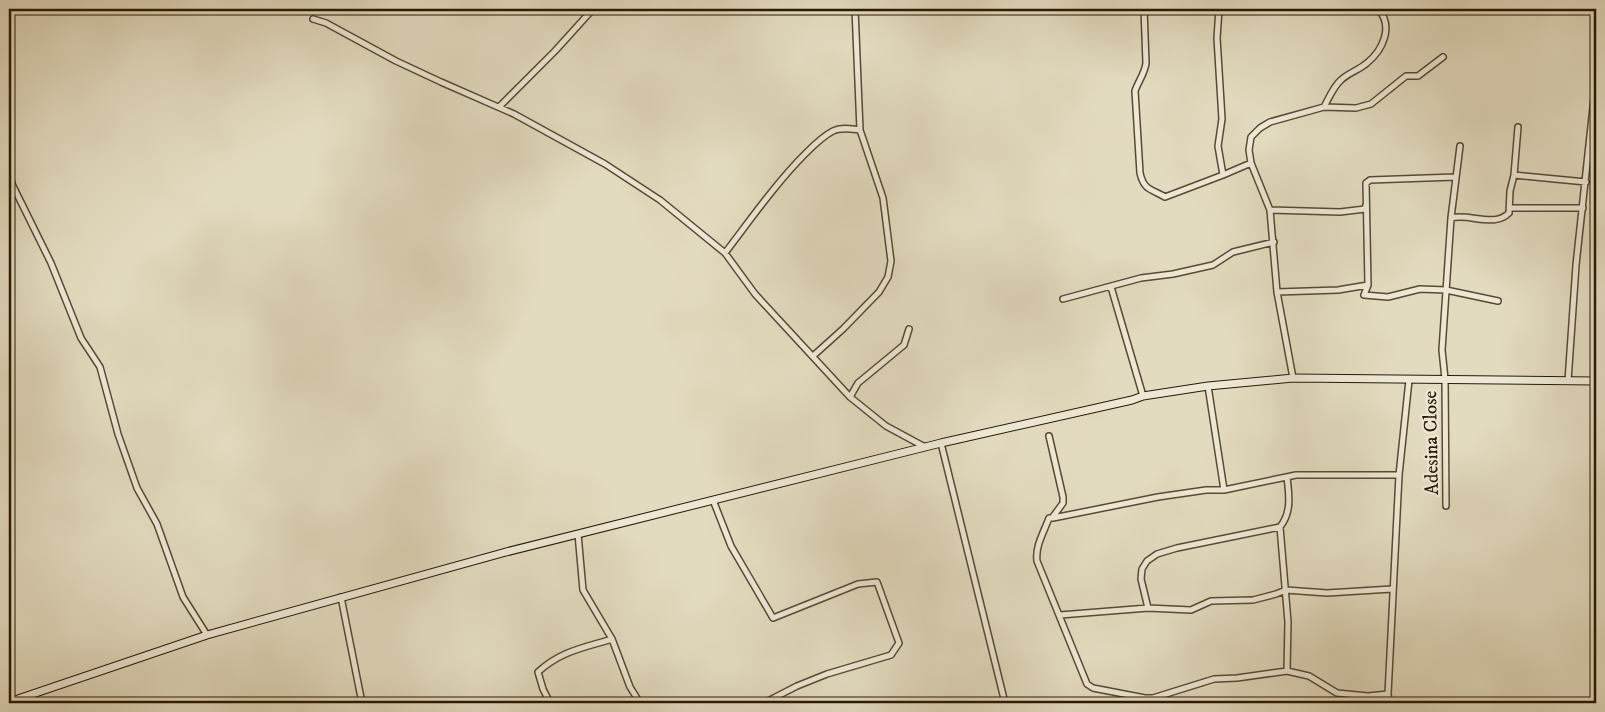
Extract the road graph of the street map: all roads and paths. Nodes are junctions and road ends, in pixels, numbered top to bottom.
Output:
1 (592, 9) edge
2 (855, 9) edge
3 (1144, 9) edge
4 (1219, 9) edge
5 (1378, 9) edge
6 (1595, 9) edge
7 (1596, 17) edge
8 (313, 19) dead end
9 (1443, 57) dead end
10 (1596, 80) edge
11 (499, 107) junction
12 (1324, 107) junction
13 (1518, 127) dead end
14 (860, 130) junction
15 (1460, 146) dead end
16 (1251, 163) junction
17 (1223, 175) junction
18 (1514, 175) junction
19 (9, 176) edge
20 (1455, 177) junction
21 (1586, 182) junction
22 (1367, 204) junction
23 (1510, 208) junction
24 (1583, 208) junction
25 (1270, 210) junction
26 (1451, 218) junction
27 (1274, 242) junction
28 (725, 253) junction
29 (1368, 286) junction
30 (1111, 287) junction
31 (1446, 290) junction
32 (1278, 292) junction
33 (1063, 299) dead end
34 (1498, 301) dead end
35 (909, 329) dead end
36 (813, 356) junction
37 (1293, 378) junction
38 (1445, 379) junction
39 (1410, 380) junction
40 (1568, 381) junction
41 (1596, 381) edge
42 (1208, 386) junction
43 (1143, 396) junction
44 (850, 397) junction
45 (1049, 436) dead end
46 (941, 443) junction
47 (925, 447) junction
48 (1399, 475) junction
49 (1287, 477) junction
50 (1224, 490) junction
51 (713, 500) junction
52 (1446, 506) dead end
53 (1052, 518) junction
54 (1280, 527) junction
55 (578, 534) junction
56 (1392, 589) junction
57 (1286, 590) junction
58 (341, 596) junction
59 (1148, 608) junction
60 (1060, 615) junction
61 (207, 635) junction
62 (612, 639) junction
63 (1287, 671) junction
64 (1388, 694) junction
65 (9, 702) edge
66 (362, 703) edge
67 (550, 703) edge
68 (640, 703) edge
69 (764, 703) edge
70 (1005, 703) edge
71 (1389, 703) edge

1 - 11 street
2 - 14 street
3 - 17 street
4 - 17 street
5 - 12 street
6 - 7 street
8 - 11 street
9 - 12 street
10 - 21 street
11 - 28 street
12 - 16 street
13 - 18 street
14 - 28 street
14 - 36 street
15 - 20 street, Adesina Close
16 - 17 street
16 - 25 street
18 - 21 street
18 - 23 street
19 - 61 street
20 - 22 street
20 - 26 street, Adesina Close
21 - 24 street
22 - 25 street
22 - 29 street
23 - 24 street
23 - 26 street
24 - 40 street
25 - 27 street
26 - 31 street, Adesina Close
27 - 30 street
27 - 32 street
28 - 36 street
29 - 31 street
29 - 32 street
30 - 33 street
30 - 43 street
31 - 34 street
31 - 38 street, Adesina Close
32 - 37 street
35 - 44 street
36 - 44 street
37 - 39 main road
37 - 42 main road
38 - 39 main road
38 - 40 main road
38 - 52 street, Adesina Close
39 - 48 street
40 - 41 main road
42 - 43 main road
42 - 50 street
43 - 46 main road
44 - 47 street
45 - 53 street
46 - 47 main road
46 - 70 street
47 - 51 main road
48 - 49 street
48 - 56 street
49 - 50 street
49 - 54 street
50 - 53 street
51 - 55 main road
51 - 69 street
53 - 60 street
54 - 57 street
54 - 59 street
55 - 58 main road
55 - 62 street
56 - 57 street
56 - 64 street
57 - 59 street
57 - 63 street
58 - 61 main road
58 - 66 street
59 - 60 street
60 - 63 street
61 - 65 main road
62 - 67 street
62 - 68 street
63 - 64 street
64 - 71 street

